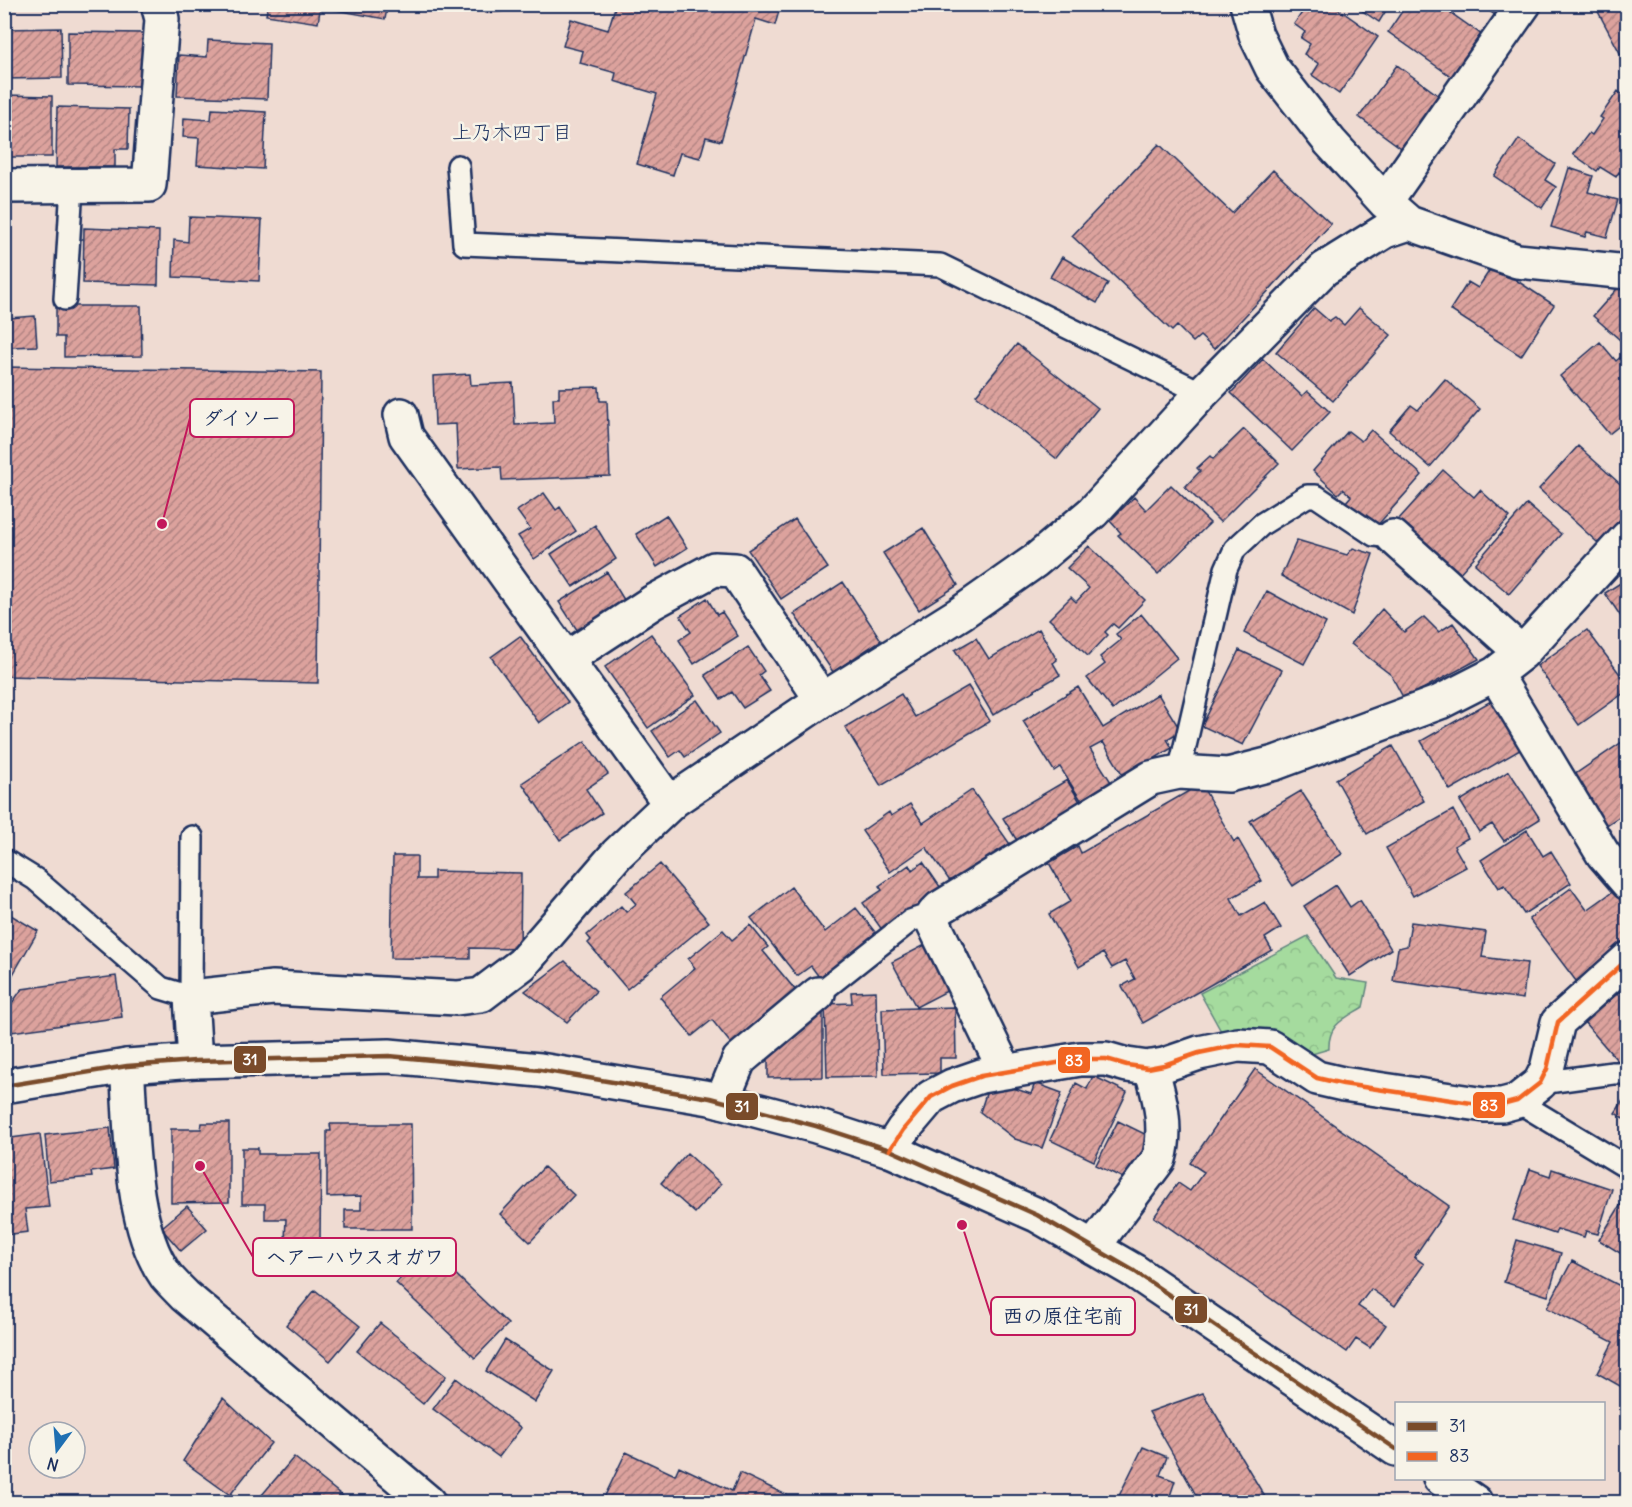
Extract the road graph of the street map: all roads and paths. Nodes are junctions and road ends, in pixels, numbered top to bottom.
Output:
1 (158, 4) edge
2 (1524, 4) edge
3 (1248, 5) edge
4 (458, 166) dead end
5 (4, 186) edge
6 (72, 186) junction
7 (1397, 213) junction
8 (1628, 272) edge
9 (65, 299) dead end
10 (1202, 393) junction
11 (401, 415) dead end
12 (1393, 537) joint
13 (1628, 537) edge
14 (1522, 653) junction
15 (566, 659) junction
16 (1495, 674) junction
17 (822, 700) junction
18 (1179, 772) junction
19 (670, 804) junction
20 (192, 837) dead end
21 (4, 860) edge
22 (1628, 883) edge
23 (932, 916) junction
24 (1628, 959) edge
25 (818, 994) joint
26 (191, 997) junction
27 (195, 1061) junction
28 (127, 1066) junction
29 (1151, 1067) junction
30 (1003, 1072) junction
31 (1628, 1073) edge
32 (4, 1086) edge
33 (1528, 1092) junction
34 (722, 1101) junction
35 (890, 1150) junction
36 (1628, 1168) edge
37 (1093, 1247) junction
38 (1395, 1448) edge
39 (1441, 1480) edge
40 (428, 1503) edge
41 (1475, 1503) edge

1 - 6 street
2 - 7 street
3 - 7 street
4 - 10 lane
5 - 6 street
6 - 9 lane
7 - 8 street
7 - 10 street
10 - 17 street
11 - 15 street
12 - 14 street
12 - 18 lane
13 - 14 street
14 - 16 street
15 - 17 street
15 - 19 street
16 - 18 street
16 - 22 street
17 - 19 street
18 - 23 street
19 - 26 street
20 - 26 lane
21 - 26 lane
23 - 25 lane
23 - 30 street
24 - 33 street
25 - 34 street
26 - 27 street
27 - 28 street
27 - 34 street
28 - 32 street
28 - 40 street
29 - 30 street
29 - 33 street
29 - 37 street
30 - 35 street
31 - 33 lane
33 - 36 lane
34 - 35 street
35 - 37 street
37 - 38 street
39 - 41 street

